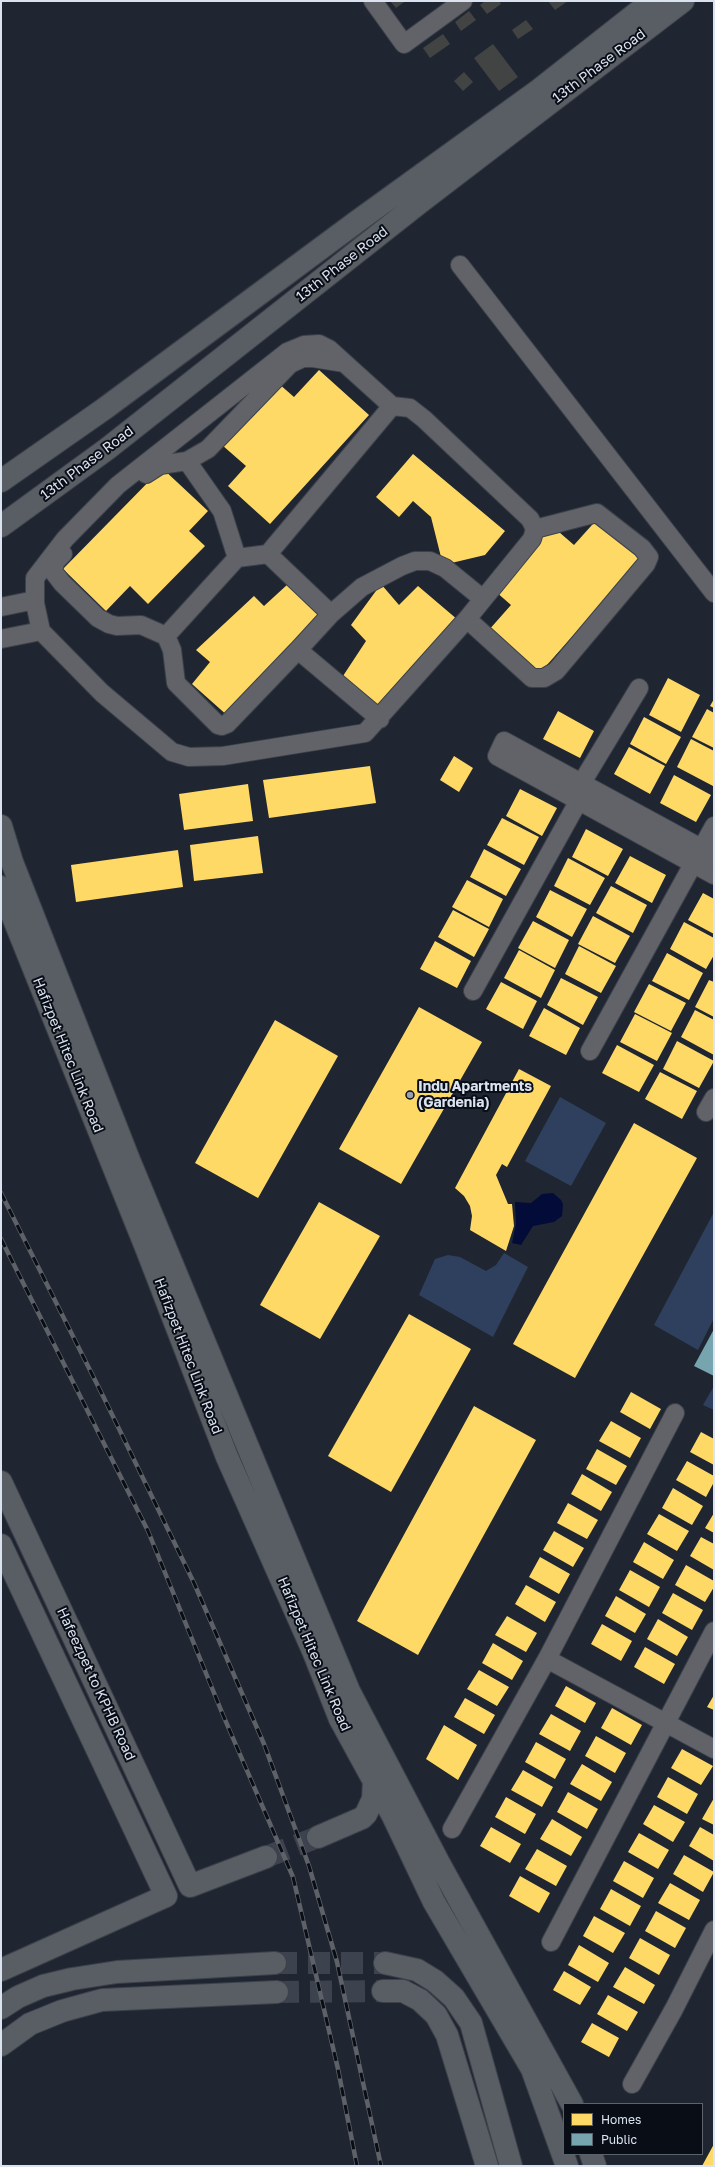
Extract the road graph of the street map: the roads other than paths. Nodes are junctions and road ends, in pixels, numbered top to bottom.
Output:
1 (373, 1) edge
2 (463, 1) edge
3 (652, 1) edge
4 (683, 1) edge
5 (460, 265) dead end
6 (344, 363) junction
7 (392, 406) junction
8 (88, 420) junction
9 (107, 449) junction
10 (187, 461) junction
11 (1, 481) edge
12 (1, 526) edge
13 (535, 529) junction
14 (268, 554) junction
15 (237, 558) junction
16 (714, 593) edge
17 (483, 599) junction
18 (35, 600) junction
19 (1, 607) edge
20 (331, 614) junction
21 (467, 619) junction
22 (41, 631) junction
23 (166, 636) junction
24 (1, 639) edge
25 (298, 650) junction
26 (639, 688) dead end
27 (380, 719) junction
28 (581, 784) junction
29 (578, 802) junction
30 (1, 826) edge
31 (714, 826) edge
32 (708, 852) edge
33 (693, 864) junction
34 (714, 875) edge
35 (1, 887) edge
36 (473, 991) dead end
37 (590, 1051) dead end
38 (674, 1413) dead end
39 (1, 1482) edge
40 (1, 1545) edge
41 (714, 1631) edge
42 (547, 1659) junction
43 (666, 1725) junction
44 (714, 1750) edge
45 (374, 1781) junction
46 (452, 1829) dead end
47 (318, 1837) tunnel mouth
48 (266, 1856) tunnel mouth
49 (714, 1930) edge
50 (551, 1942) dead end
51 (275, 1963) tunnel mouth
52 (385, 1963) tunnel mouth
53 (1, 1970) edge
54 (383, 1991) tunnel mouth
55 (277, 1992) tunnel mouth
56 (1, 2008) edge
57 (1, 2045) edge
58 (632, 2084) dead end
59 (571, 2103) edge
60 (563, 2155) edge
61 (563, 2155) edge
62 (591, 2155) edge
63 (487, 2166) edge
64 (511, 2166) edge
65 (567, 2166) edge
66 (595, 2166) edge

1 - 2 street
3 - 8 main road, 13th Phase Road
4 - 9 main road, 13th Phase Road
5 - 16 street
6 - 7 street
6 - 10 street
6 - 18 street
7 - 13 street
7 - 14 street
8 - 9 main road
8 - 11 main road, 13th Phase Road
9 - 12 main road, 13th Phase Road
10 - 15 street
10 - 23 street
13 - 17 street
13 - 21 street
14 - 15 street
14 - 20 street
15 - 23 street
17 - 20 street
17 - 21 street
18 - 19 street
18 - 22 street
20 - 25 street
21 - 27 street
22 - 24 street
22 - 27 street
23 - 25 street
25 - 27 street
26 - 28 street
28 - 29 street
28 - 32 street
29 - 33 street
29 - 36 street
30 - 59 main road
31 - 32 street
32 - 33 street
33 - 34 street
33 - 37 street
35 - 45 main road, Hafizpet Hitec Link Road
38 - 42 street
39 - 48 main road, Hafeezpet to KPHB Road
40 - 53 main road
41 - 43 street
42 - 43 street
42 - 46 street
43 - 44 street
43 - 50 street
45 - 47 main road
45 - 60 main road, Hafizpet Hitec Link Road
49 - 58 street
51 - 56 main road
52 - 64 main road
54 - 63 main road
55 - 57 main road
61 - 65 main road, Hafizpet Hitec Link Road
62 - 66 main road

